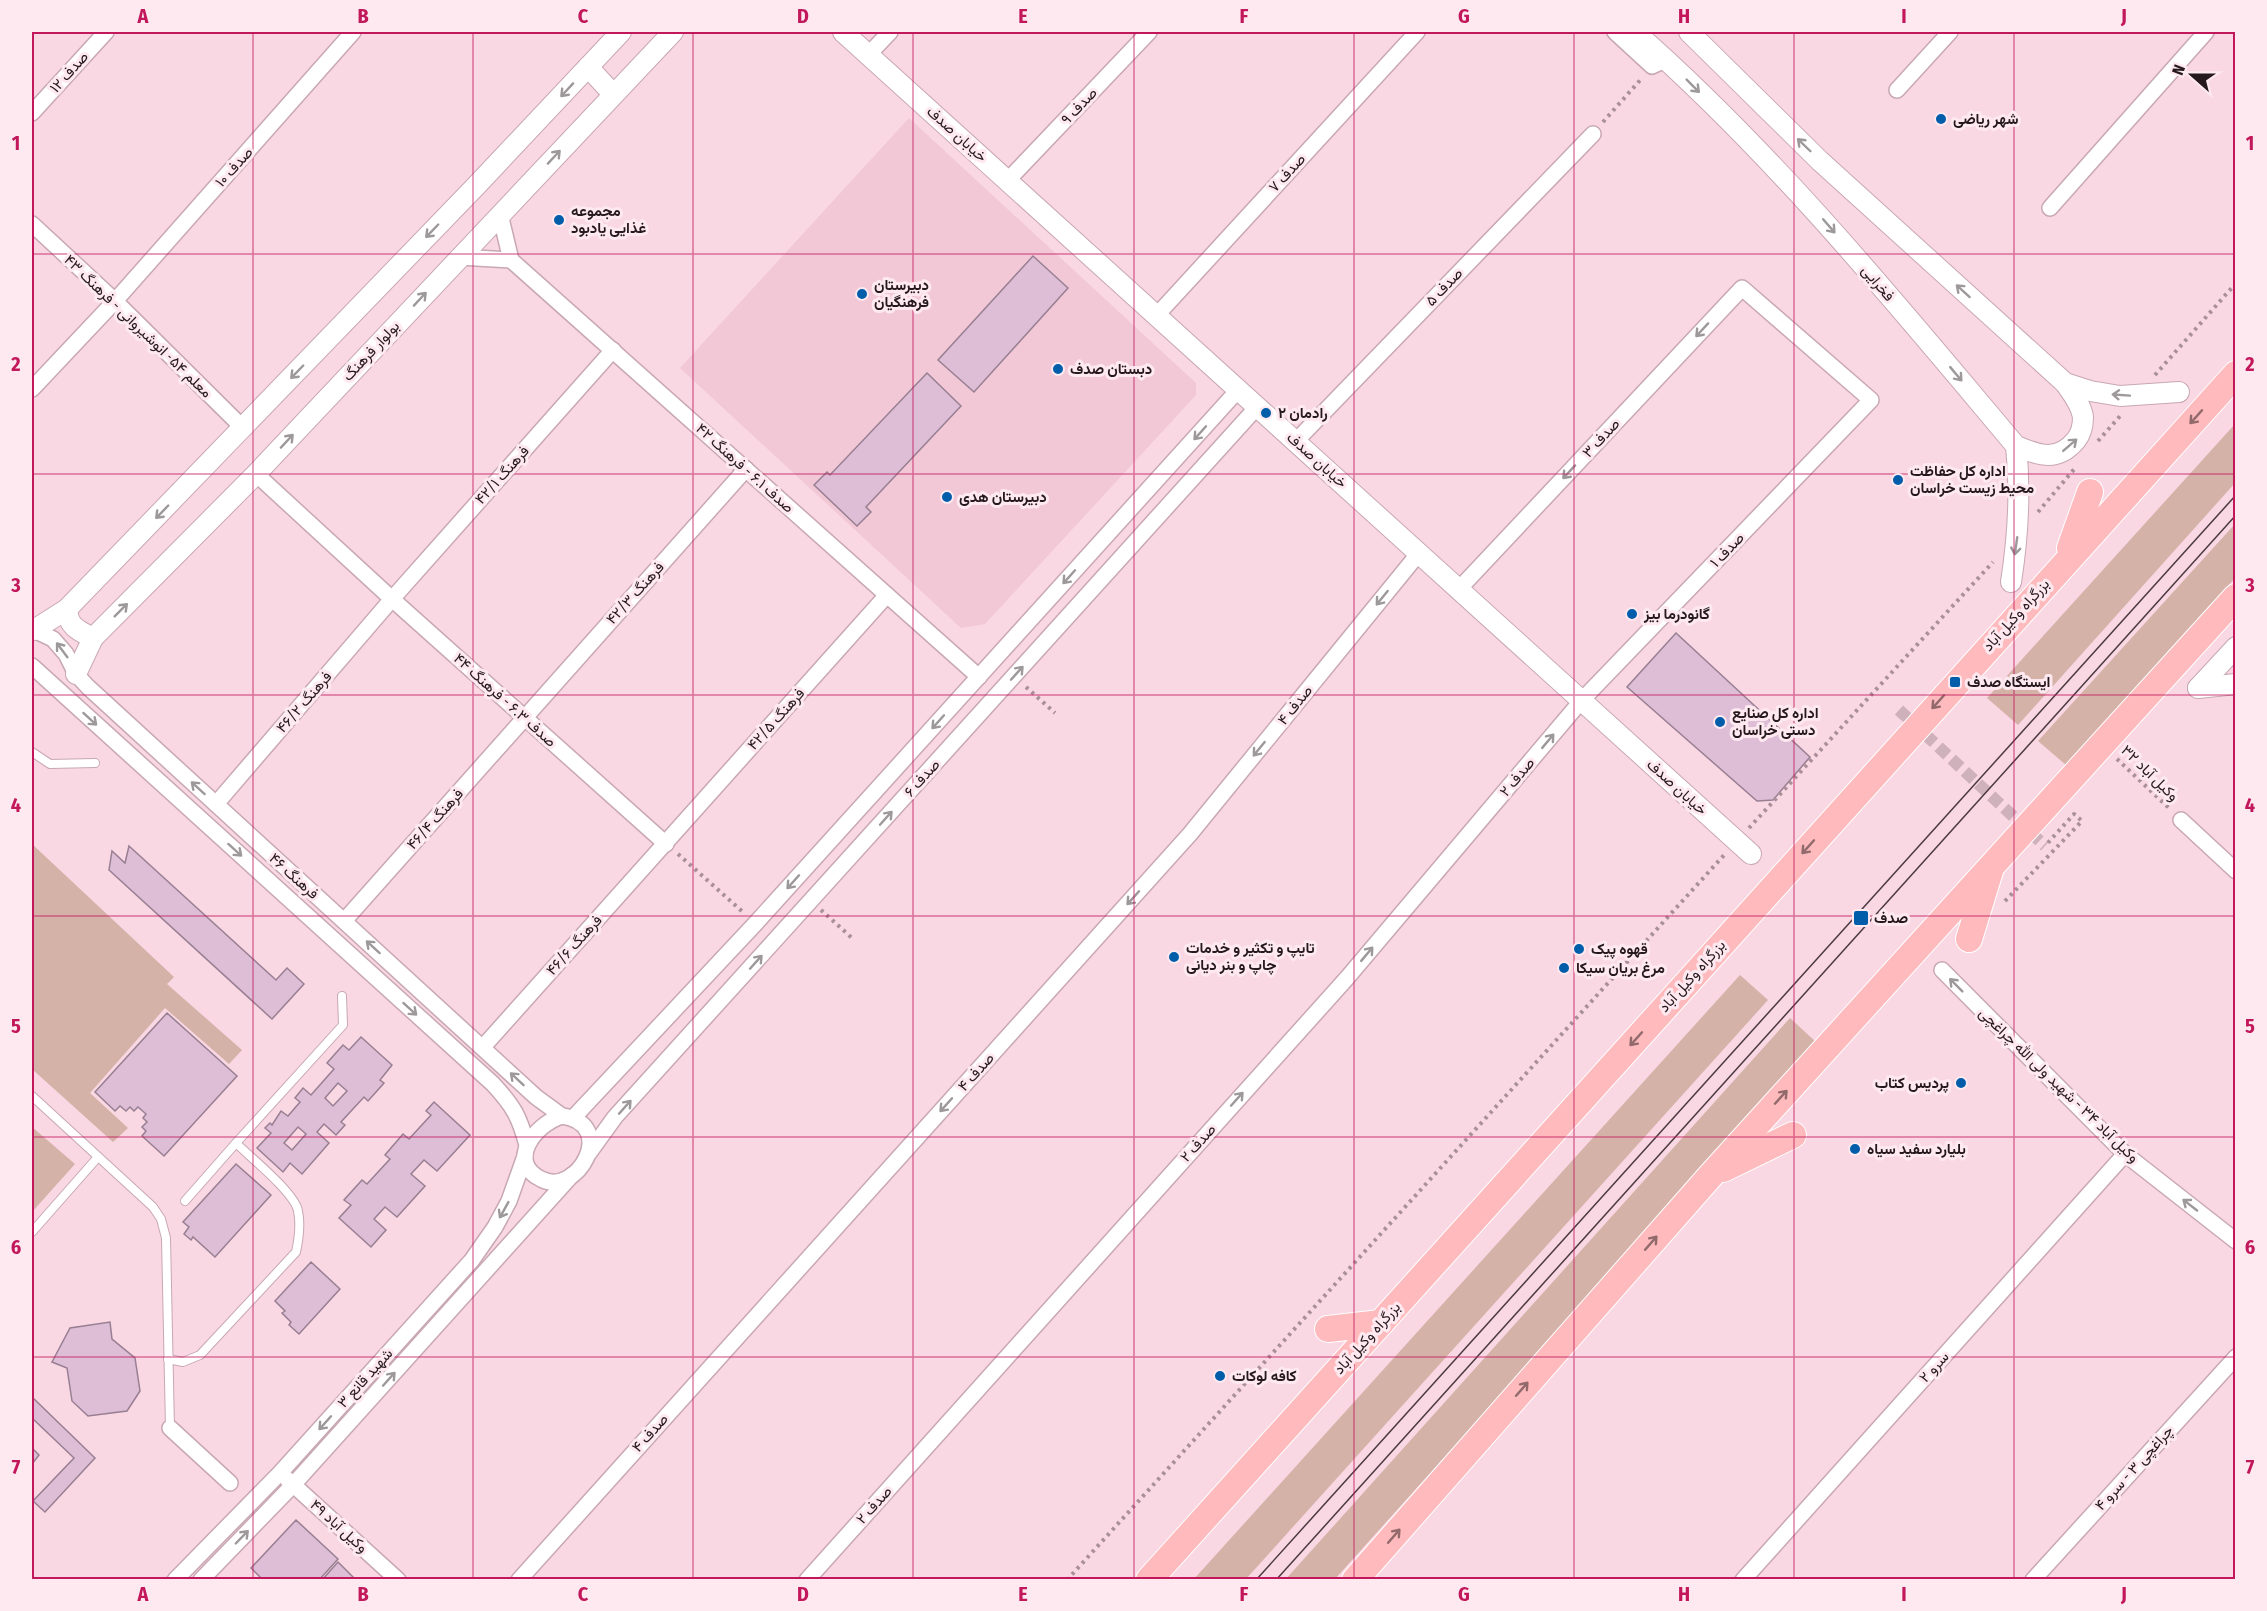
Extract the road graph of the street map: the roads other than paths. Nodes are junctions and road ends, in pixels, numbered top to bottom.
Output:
1 (105, 32) edge
2 (353, 32) edge
3 (621, 32) edge
4 (673, 32) edge
5 (843, 32) edge
6 (890, 32) edge
7 (1149, 32) edge
8 (1417, 32) edge
9 (1615, 32) edge
10 (1635, 32) edge
11 (1689, 32) edge
12 (1950, 32) edge
13 (2206, 32) edge
14 (869, 54) junction
15 (1659, 63) junction
16 (588, 67) junction
17 (1897, 90) dead end
18 (613, 94) junction
19 (32, 113) edge
20 (1593, 134) road end
21 (1008, 180) junction
22 (2050, 208) dead end
23 (500, 214) junction
24 (32, 224) edge
25 (459, 257) junction
26 (511, 260) junction
27 (115, 301) junction
28 (1157, 315) junction
29 (613, 350) junction
30 (2235, 374) edge
31 (2065, 383) junction
32 (32, 389) edge
33 (1239, 389) junction
34 (2179, 393) dead end
35 (1871, 400) joint
36 (1258, 406) junction
37 (243, 428) junction
38 (1296, 441) junction
39 (2016, 446) junction
40 (746, 469) junction
41 (256, 474) junction
42 (2091, 492) dead end
43 (1419, 553) junction
44 (2065, 561) junction
45 (2011, 582) dead end
46 (1459, 589) junction
47 (887, 595) junction
48 (2235, 597) edge
49 (392, 599) junction
50 (67, 609) junction
51 (32, 630) edge
52 (93, 638) junction
53 (2235, 648) edge
54 (32, 666) edge
55 (76, 674) junction
56 (979, 676) junction
57 (2235, 684) edge
58 (1582, 700) junction
59 (525, 718) junction
60 (32, 752) edge
61 (95, 763) dead end
62 (216, 804) junction
63 (2181, 820) road end
64 (666, 844) junction
65 (1744, 848) road end
66 (822, 850) junction
67 (1993, 864) junction
68 (841, 868) junction
69 (2235, 871) edge
70 (344, 921) junction
71 (1969, 939) dead end
72 (1942, 970) dead end
73 (342, 996) dead end
74 (483, 1047) junction
75 (32, 1096) edge
76 (568, 1117) junction
77 (1793, 1135) dead end
78 (236, 1143) junction
79 (526, 1151) junction
80 (589, 1153) junction
81 (2125, 1154) junction
82 (98, 1156) junction
83 (1712, 1174) junction
84 (572, 1175) junction
85 (185, 1201) dead end
86 (32, 1232) edge
87 (2235, 1241) edge
88 (1381, 1323) junction
89 (1328, 1329) dead end
90 (2235, 1357) edge
91 (168, 1359) junction
92 (170, 1428) joint
93 (280, 1473) junction
94 (230, 1483) dead end
95 (293, 1485) junction
96 (175, 1580) edge
97 (201, 1580) edge
98 (398, 1580) edge
99 (519, 1580) edge
100 (807, 1580) edge
101 (1149, 1580) edge
102 (1355, 1580) edge
103 (1743, 1580) edge
104 (2033, 1580) edge

1 - 19 street, صدف ۱۲
2 - 27 street, صدف ۱۰
3 - 16 street
4 - 18 street, بولوار فرهنگ
5 - 14 street, خیابان صدف
6 - 14 street
7 - 21 street, صدف ۹
8 - 28 street, صدف ۷
9 - 15 street
10 - 15 street, فخرایی
31 -> 11 street
12 - 17 street
13 - 22 street
14 - 21 street, خیابان صدف
15 -> 39 street, فخرایی
16 - 18 street
16 -> 37 street
23 -> 18 street, بولوار فرهنگ
20 - 38 street, صدف ۵
21 - 28 street, خیابان صدف
23 - 25 street, بولوار فرهنگ
23 - 26 street
24 - 27 street, معلم ۵۴- انوشیروانی - فرهنگ ۴۳
25 - 26 street
41 -> 25 street, بولوار فرهنگ
26 - 29 street, صدف ۶.۱ - فرهنگ ۴۲
27 - 32 street, صدف ۱۰
27 - 37 street, معلم ۵۴- انوشیروانی - فرهنگ ۴۳
28 - 33 street, خیابان صدف
29 - 40 street, صدف ۶.۱ - فرهنگ ۴۲
29 - 49 street, فرهنگ ۴۲/۱
30 -> 44 highway, بزرگراه وکیل آباد
34 -> 31 street
39 -> 31 street
33 - 36 street, خیابان صدف
33 -> 56 street, صدف ۶
35 -> 46 street, صدف ۳
35 - 58 street, صدف ۱
36 - 38 street, خیابان صدف
68 -> 36 street, صدف ۶
37 -> 50 street
38 - 43 street, خیابان صدف
39 -> 45 street
40 - 47 street, صدف ۶.۱ - فرهنگ ۴۲
40 - 59 street, فرهنگ ۴۲/۳
41 - 49 street, صدف ۶.۳ - فرهنگ ۴۴
52 -> 41 street, بولوار فرهنگ
42 - 44 highway
43 - 46 street, خیابان صدف
43 -> 99 street, صدف ۴
44 -> 88 highway, بزرگراه وکیل آباد
46 - 58 street, خیابان صدف
47 - 56 street, صدف ۶.۱ - فرهنگ ۴۲
47 - 64 street, فرهنگ ۴۲/۵
48 - 67 highway
49 - 59 street, صدف ۶.۳ - فرهنگ ۴۴
49 - 62 street, فرهنگ ۴۶/۲
50 - 51 street
50 - 52 street
55 -> 51 street, فرهنگ ۴۶
52 - 55 street, بولوار فرهنگ
53 - 57 street
54 -> 79 street, فرهنگ ۴۶
62 -> 55 street, فرهنگ ۴۶
56 -> 66 street, صدف ۶
58 - 65 street, خیابان صدف
100 -> 58 street, صدف ۲
59 - 64 street, صدف ۶.۳ - فرهنگ ۴۴
59 - 70 street, فرهنگ ۴۶/۴
60 - 61 lane
62 - 70 street, فرهنگ ۴۶
63 - 69 street
64 - 74 street, فرهنگ ۴۶/۶
66 - 68 street
66 -> 76 street, صدف ۶
67 - 71 highway
83 -> 67 highway
80 -> 68 street, صدف ۶
74 -> 70 street, فرهنگ ۴۶
81 -> 72 street, وکیل آباد ۳۴ - شهید ولی الله چراغچی
73 - 78 lane
76 -> 74 street, فرهنگ ۴۶
75 - 82 lane
76 - 79 street
76 - 80 street
77 - 83 highway
78 - 85 lane
78 - 91 lane
79 - 84 street
79 -> 93 street, شهید قانع ۳
80 - 84 street
87 -> 81 street, وکیل آباد ۳۴ - شهید ولی الله چراغچی
81 - 103 street, سرو ۲
82 - 86 lane
82 - 91 lane
102 -> 83 highway
95 -> 84 street, شهید قانع ۳
88 - 89 highway
88 - 101 highway, بزرگراه وکیل آباد
90 - 104 street, چراغچی ۳ - سرو ۴
91 - 92 lane
92 - 94 street
93 - 95 street, وکیل آباد ۴۹
93 - 96 street, شهید قانع ۳
97 -> 95 street, شهید قانع ۳
95 - 98 street, وکیل آباد ۴۹

